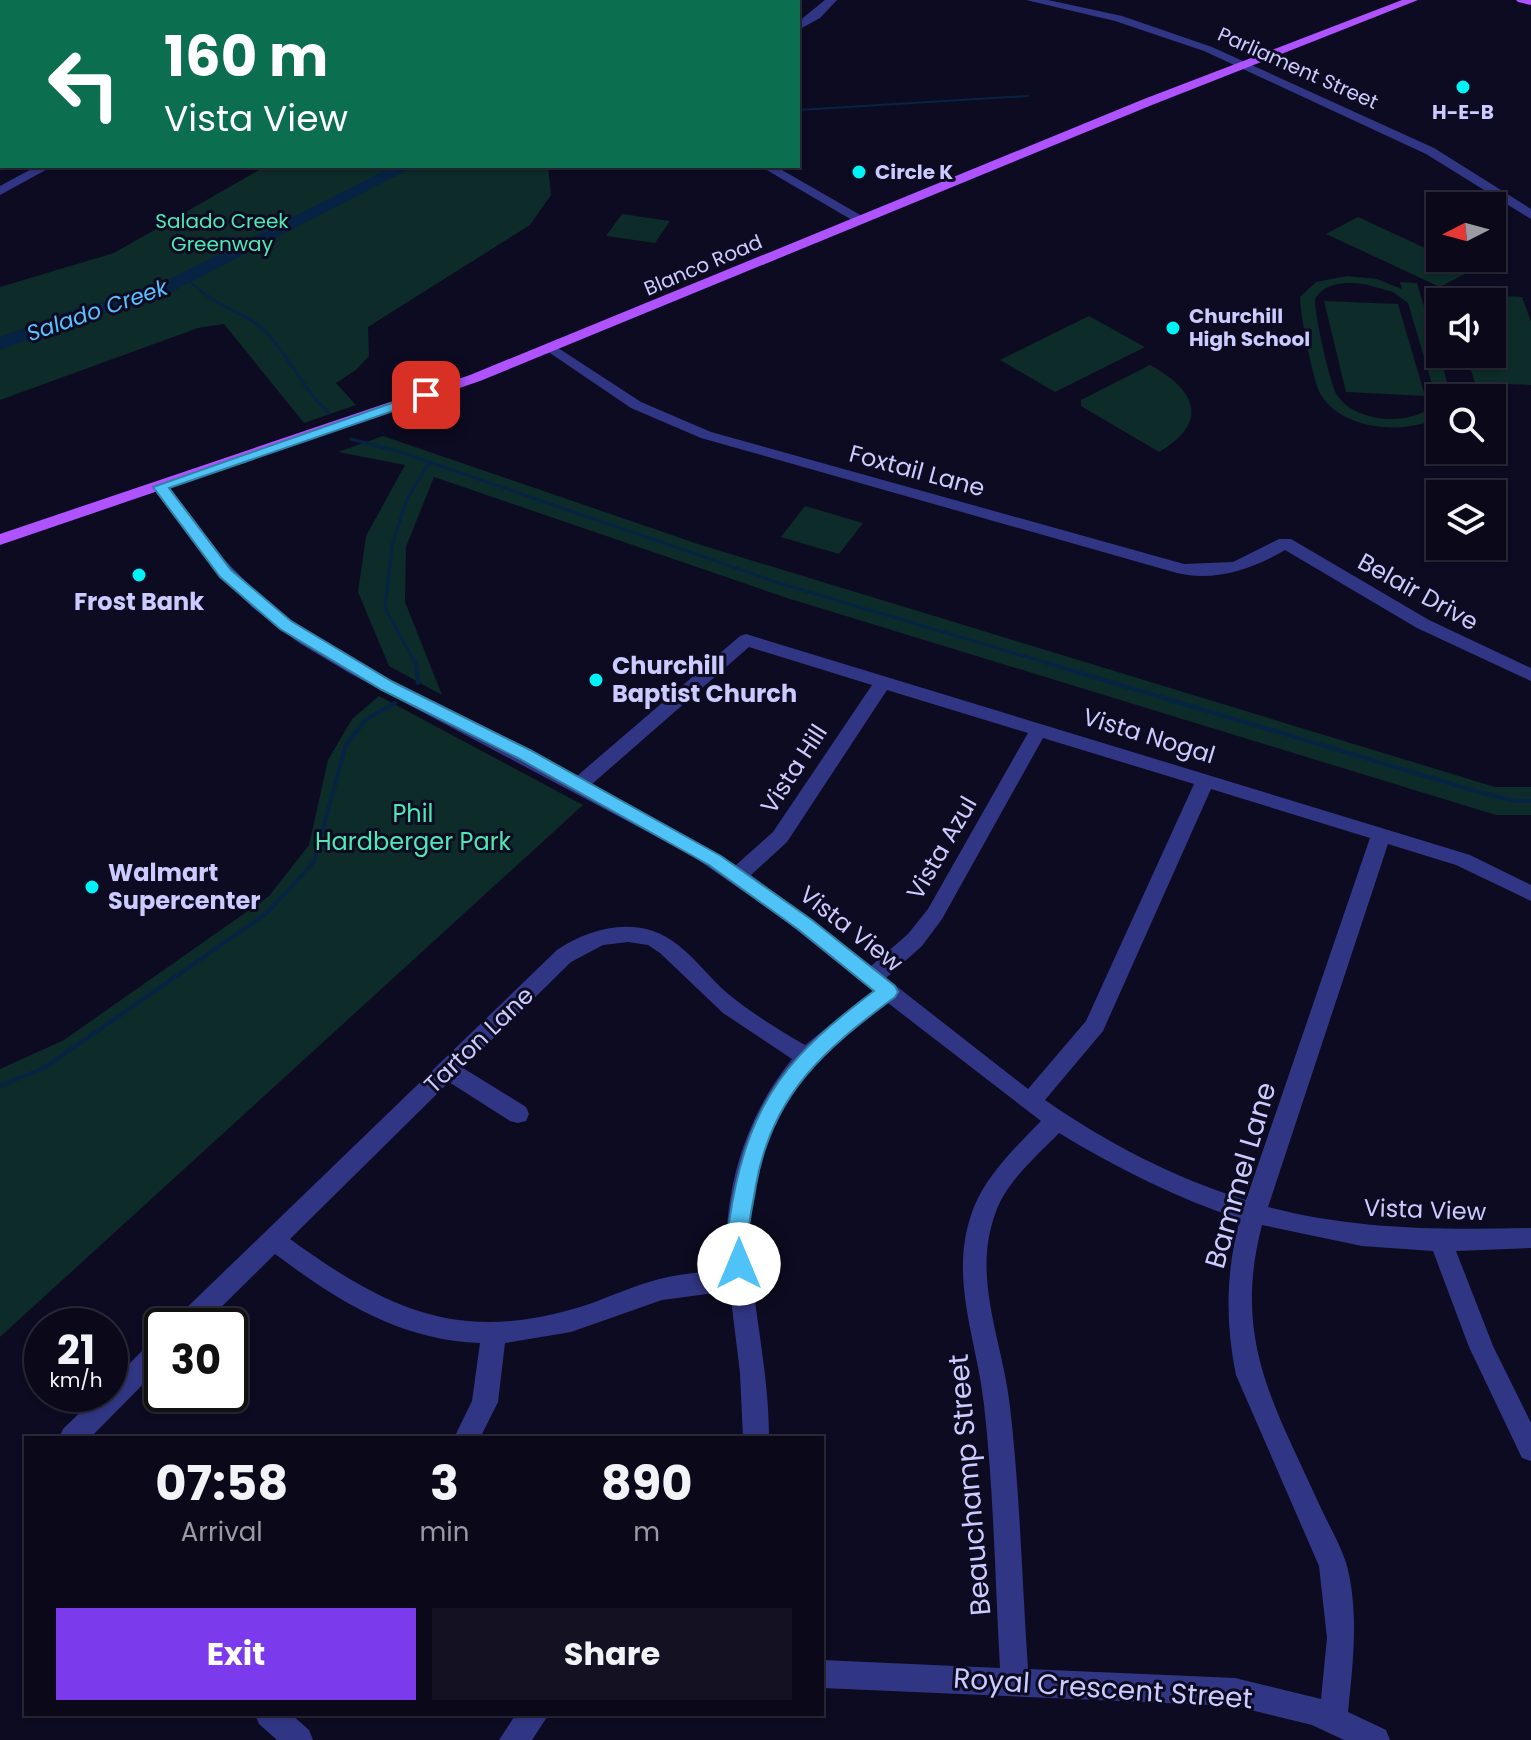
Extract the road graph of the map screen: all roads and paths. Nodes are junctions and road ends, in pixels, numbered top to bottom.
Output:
1 (831, 0) edge
2 (1032, 0) edge
3 (1412, 0) edge
4 (1522, 0) edge
5 (1531, 2) edge
6 (800, 26) edge
7 (1244, 65) junction
8 (43, 168) edge
9 (770, 168) edge
10 (0, 191) edge
11 (1531, 215) edge
12 (862, 220) junction
13 (552, 348) junction
14 (161, 487) junction
15 (0, 540) edge
16 (1285, 543) joint
17 (1531, 675) edge
18 (883, 682) junction
19 (1039, 729) junction
20 (1205, 781) junction
21 (579, 785) junction
22 (1381, 834) junction
23 (738, 875) junction
24 (1531, 894) edge
25 (880, 985) junction
26 (807, 1057) junction
27 (448, 1070) junction
28 (1030, 1102) junction
29 (518, 1114) dead end
30 (1056, 1121) junction
31 (1254, 1212) junction
32 (1531, 1238) edge
33 (274, 1240) junction
34 (1441, 1240) junction
35 (741, 1279) junction
36 (204, 1308) edge
37 (494, 1332) junction
38 (144, 1366) edge
39 (74, 1436) edge
40 (468, 1436) edge
41 (756, 1436) edge
42 (1531, 1449) edge
43 (824, 1674) edge
44 (1015, 1680) junction
45 (271, 1716) edge
46 (533, 1716) edge
47 (1333, 1718) junction
48 (299, 1740) edge
49 (513, 1740) edge
50 (1376, 1740) edge

1 - 6 street
2 - 7 street, Parliament Street
3 - 7 main road, Blanco Road
4 - 5 main road
7 - 11 street, Parliament Street
7 - 12 main road, Blanco Road
8 - 10 street
9 - 12 street
12 - 13 main road, Blanco Road
13 - 14 main road, Blanco Road
13 - 16 street, Foxtail Lane
14 - 15 main road, Blanco Road
14 - 21 street, Vista View
16 - 17 street, Belair Drive
18 - 19 street, Vista Nogal
18 - 21 street, Vista Nogal
18 - 23 street, Vista Hill
19 - 20 street, Vista Nogal
19 - 25 street, Vista Azul
20 - 22 street, Vista Nogal
20 - 28 street
21 - 23 street, Vista View
22 - 24 street, Vista Nogal
22 - 31 street, Bammel Lane
23 - 25 street, Vista View
25 - 26 street, Vista Azul
25 - 28 street, Vista View
26 - 27 street, Tarton Lane
26 - 35 street, Vista Azul
27 - 29 street
27 - 33 street, Tarton Lane
28 - 30 street, Vista View
30 - 31 street, Vista View
30 - 44 street, Beauchamp Street
31 - 34 street, Vista View
31 - 47 street, Bammel Lane
32 - 34 street, Vista View
33 - 36 street, Tarton Lane
33 - 37 street
34 - 42 street
35 - 37 street
35 - 41 street, Vista Azul
37 - 40 street
38 - 39 street
43 - 44 street, Royal Crescent Street
44 - 47 street, Royal Crescent Street
45 - 48 street
46 - 49 street
47 - 50 street, Royal Crescent Street

